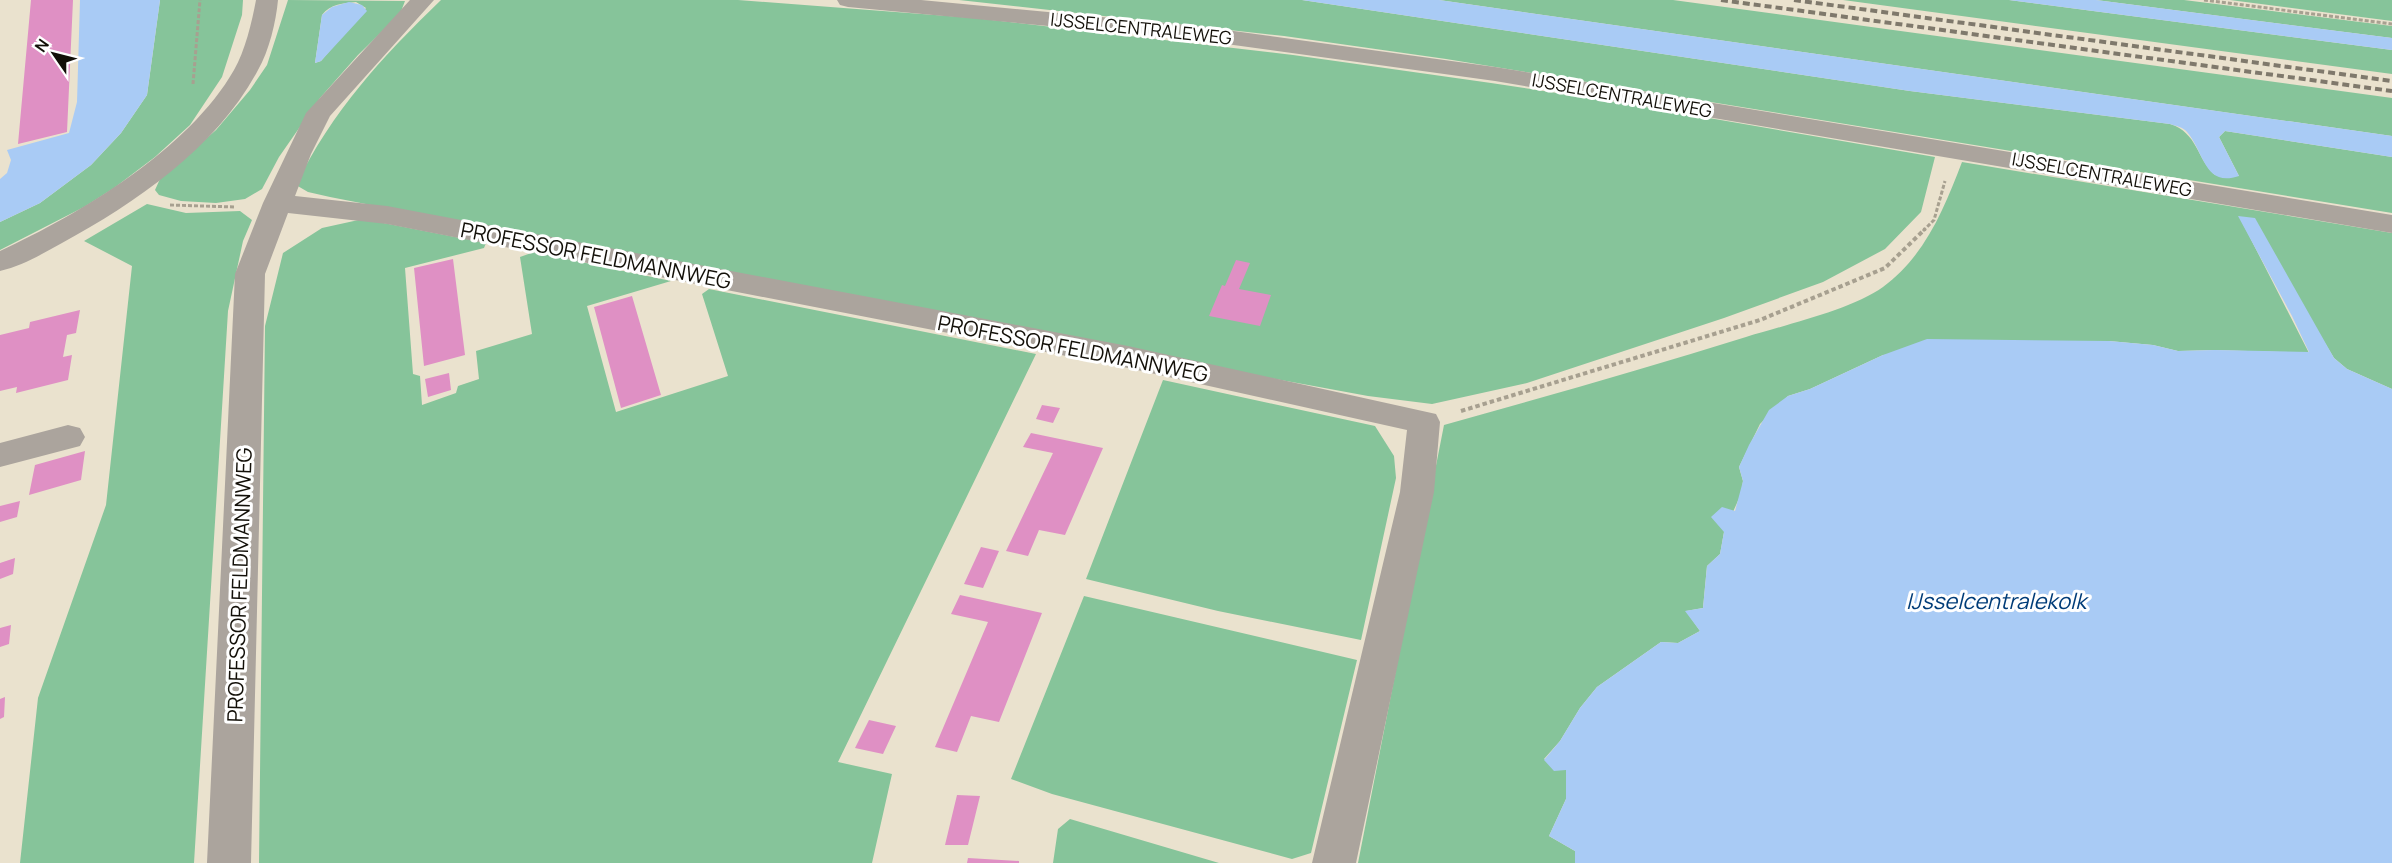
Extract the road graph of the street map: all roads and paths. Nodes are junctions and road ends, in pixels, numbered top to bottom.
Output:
1 (200, 0) edge
2 (267, 0) edge
3 (423, 0) edge
4 (848, 0) edge
5 (2204, 0) edge
6 (2392, 24) edge
7 (192, 87) dead end
8 (1949, 148) junction
9 (129, 191) junction
10 (277, 203) junction
11 (2392, 224) edge
12 (0, 262) edge
13 (1424, 422) junction
14 (68, 436) dead end
15 (0, 455) edge
16 (229, 863) edge
17 (1334, 863) edge

1 - 7 path
2 - 9 street
3 - 10 street, PROFESSOR FELDMANNWEG
4 - 8 street, IJSSELCENTRALEWEG
5 - 6 path
8 - 11 street, IJSSELCENTRALEWEG
8 - 13 path
9 - 10 path
9 - 12 street
10 - 13 street, PROFESSOR FELDMANNWEG
10 - 16 street, PROFESSOR FELDMANNWEG
13 - 17 street
14 - 15 street

